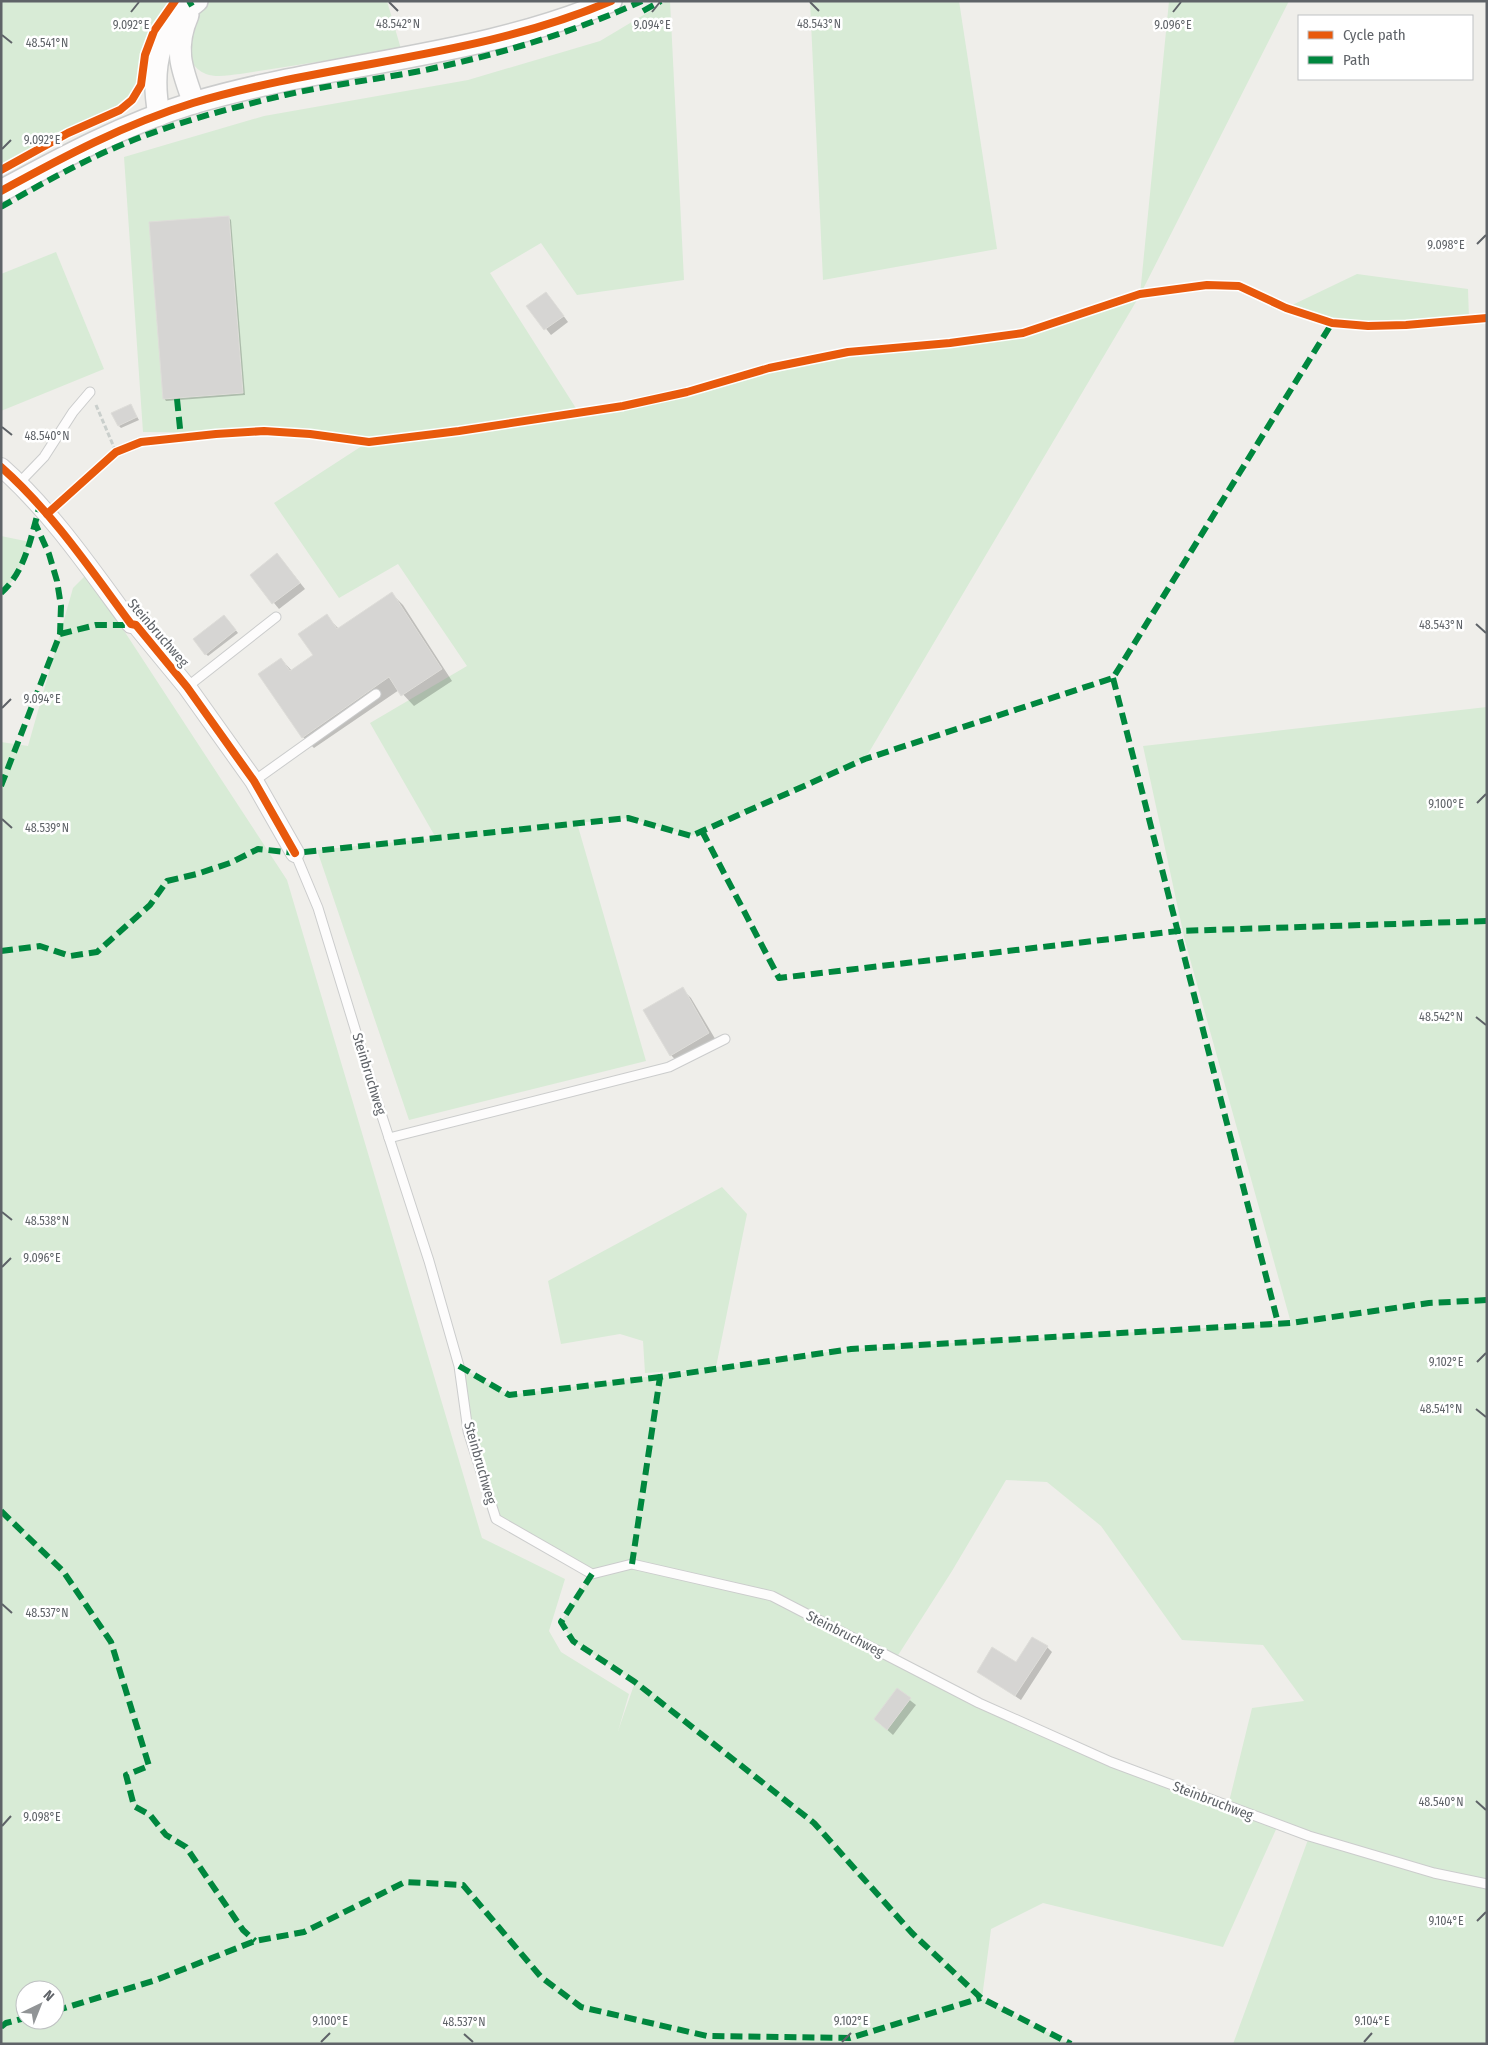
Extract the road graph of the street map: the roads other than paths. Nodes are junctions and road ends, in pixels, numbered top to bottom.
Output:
1 (611, 1) edge
2 (195, 3) edge
3 (194, 103) junction
4 (159, 115) junction
5 (1, 191) edge
6 (90, 392) road end
7 (1, 467) edge
8 (19, 483) junction
9 (276, 617) dead end
10 (188, 687) junction
11 (376, 694) dead end
12 (254, 781) junction
13 (295, 853) joint
14 (725, 1038) dead end
15 (389, 1138) junction
16 (1487, 1884) edge

1 - 3 street
2 - 3 street
2 - 4 street
3 - 4 street
4 - 5 street
6 - 8 lane
7 - 8 street, Steinbruchweg
8 - 10 street, Steinbruchweg
9 - 10 lane
10 - 12 street, Steinbruchweg
11 - 12 lane
12 - 13 street, Steinbruchweg
13 - 15 lane, Steinbruchweg
14 - 15 lane
15 - 16 lane, Steinbruchweg

